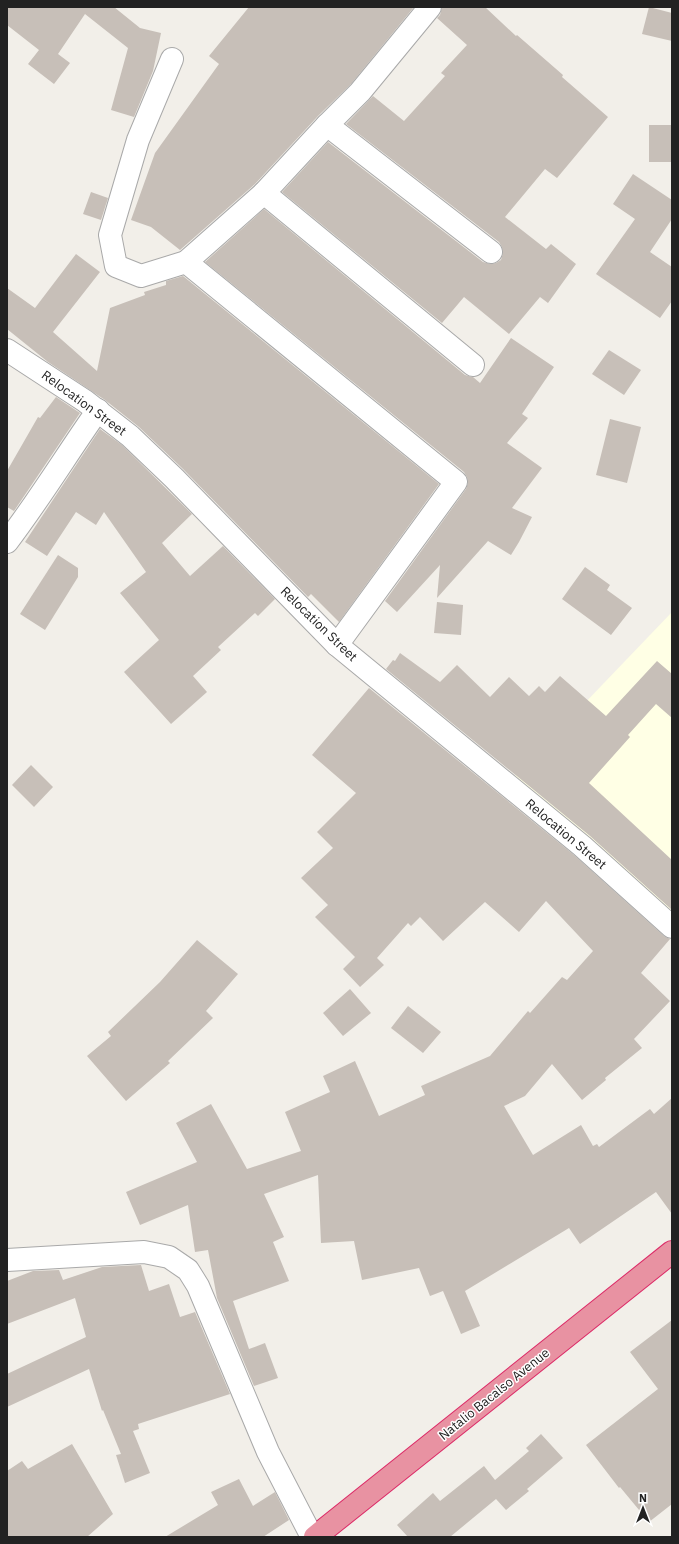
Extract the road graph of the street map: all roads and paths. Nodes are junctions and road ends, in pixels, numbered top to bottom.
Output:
1 (430, 7) edge
2 (172, 59) dead end
3 (327, 125) junction
4 (264, 193) junction
5 (491, 252) dead end
6 (186, 262) junction
7 (7, 350) edge
8 (473, 365) dead end
9 (98, 410) junction
10 (7, 542) edge
11 (337, 645) junction
12 (672, 927) edge
13 (672, 1252) edge
14 (7, 1260) edge
15 (312, 1537) edge
16 (316, 1537) edge

1 - 3 street
2 - 6 street
3 - 4 street
3 - 5 street
4 - 6 street
4 - 8 street
6 - 11 street
7 - 9 street, Relocation Street
9 - 10 street
9 - 11 street, Relocation Street
11 - 12 street, Relocation Street
13 - 16 highway, Natalio Bacalso Avenue
14 - 15 street

